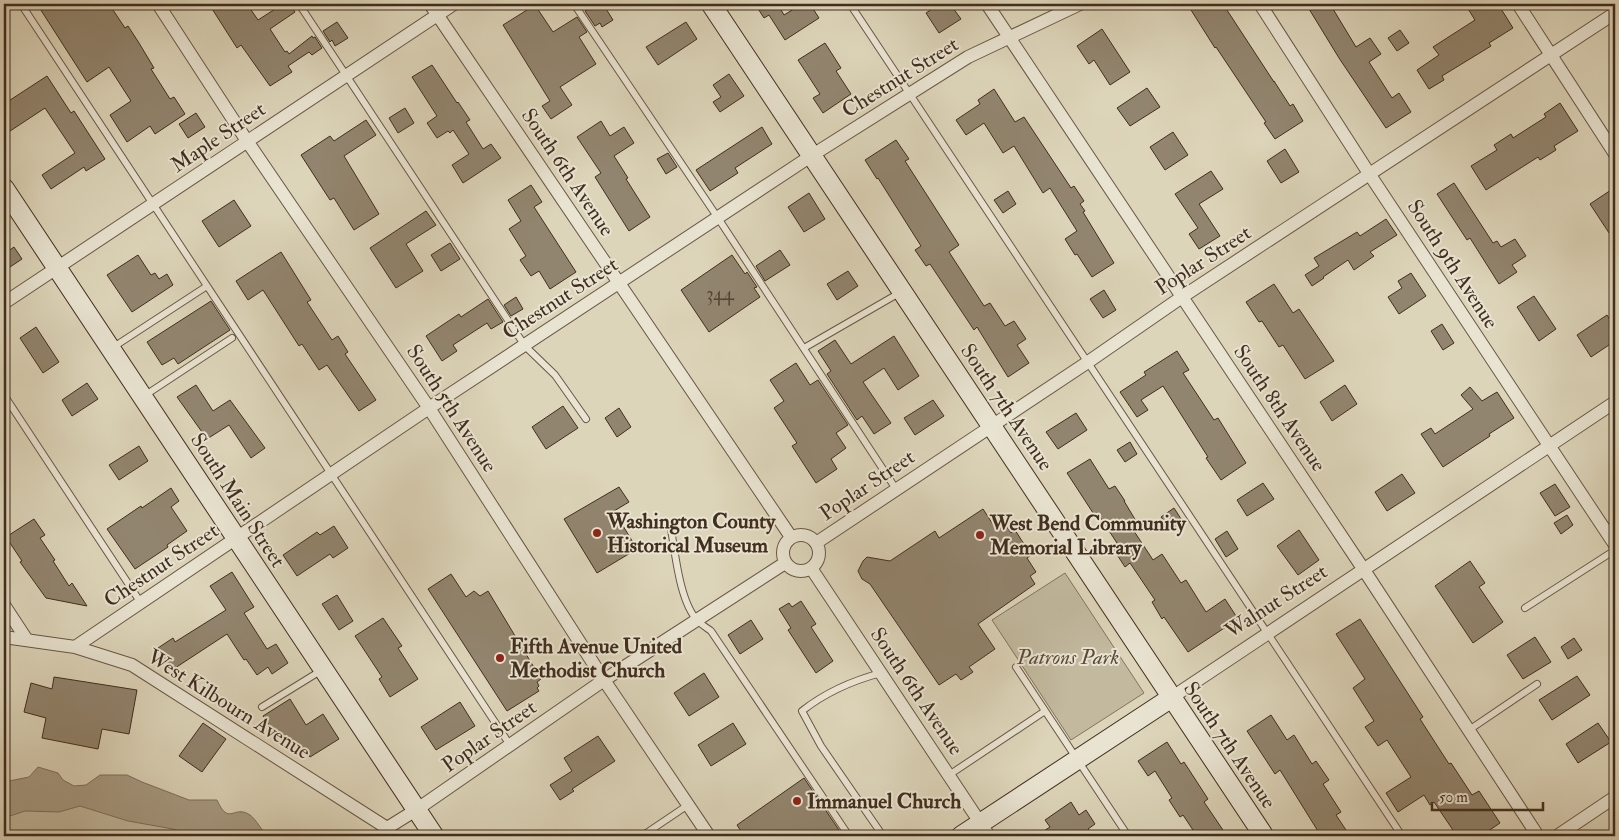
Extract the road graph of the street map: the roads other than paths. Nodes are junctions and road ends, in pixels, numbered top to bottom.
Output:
1 (21, 4) edge
2 (158, 4) edge
3 (299, 4) edge
4 (430, 4) edge
5 (454, 4) edge
6 (574, 4) edge
7 (711, 4) edge
8 (850, 4) edge
9 (986, 4) edge
10 (1080, 4) edge
11 (1260, 4) edge
12 (1518, 4) edge
13 (1615, 13) edge
14 (437, 15) junction
15 (1009, 38) junction
16 (1551, 56) junction
17 (347, 75) junction
18 (910, 94) junction
19 (247, 141) junction
20 (1615, 154) edge
21 (811, 156) junction
22 (1370, 174) junction
23 (4, 188) edge
24 (153, 204) junction
25 (718, 218) junction
26 (57, 267) junction
27 (619, 283) junction
28 (207, 286) junction
29 (902, 291) junction
30 (1182, 297) junction
31 (4, 303) edge
32 (232, 338) dead end
33 (525, 346) junction
34 (804, 348) junction
35 (111, 349) junction
36 (1088, 362) junction
37 (4, 395) edge
38 (143, 397) junction
39 (1615, 402) edge
40 (430, 408) junction
41 (586, 419) dead end
42 (992, 425) junction
43 (1549, 446) junction
44 (332, 474) junction
45 (896, 489) junction
46 (670, 523) dead end
47 (790, 537) junction
48 (236, 538) junction
49 (816, 543) junction
50 (1615, 545) edge
51 (1615, 550) edge
52 (785, 563) junction
53 (811, 568) junction
54 (1364, 570) junction
55 (141, 603) junction
56 (4, 605) edge
57 (1525, 608) dead end
58 (697, 620) junction
59 (1268, 634) junction
60 (4, 637) edge
61 (27, 640) junction
62 (74, 648) junction
63 (1016, 667) dead end
64 (323, 669) junction
65 (880, 673) junction
66 (604, 680) junction
67 (1537, 684) dead end
68 (1171, 698) junction
69 (262, 707) dead end
70 (1045, 711) junction
71 (1469, 730) junction
72 (510, 745) junction
73 (1076, 760) junction
74 (948, 775) junction
75 (1615, 797) edge
76 (688, 805) junction
77 (416, 810) junction
78 (985, 830) edge
79 (434, 836) edge
80 (642, 836) edge
81 (709, 836) edge
82 (849, 836) edge
83 (883, 836) edge
84 (961, 836) edge
85 (1128, 836) edge
86 (1264, 836) edge
87 (1402, 836) edge
88 (1538, 836) edge
89 (1557, 836) edge

1 - 24 lane
2 - 19 street, South 5th Avenue
3 - 17 lane
4 - 14 street, South 6th Avenue
5 - 14 street, Maple Street
6 - 25 lane
7 - 21 main road, South 7th Avenue
8 - 18 lane
9 - 15 street, South 8th Avenue
10 - 15 street, Chestnut Street
11 - 22 street, South 9th Avenue
12 - 16 street
13 - 16 street, Poplar Street
14 - 17 street, Maple Street
14 - 27 street, South 6th Avenue
15 - 18 street, Chestnut Street
15 - 30 street, South 8th Avenue
16 - 20 street
16 - 22 street, Poplar Street
17 - 19 street, Maple Street
17 - 33 lane
18 - 21 street, Chestnut Street
18 - 36 lane
19 - 24 street, Maple Street
19 - 40 street, South 5th Avenue
21 - 25 street, Chestnut Street
21 - 29 main road, South 7th Avenue
22 - 30 street, Poplar Street
22 - 43 street, South 9th Avenue
23 - 26 main road, South Main Street
24 - 26 street, Maple Street
24 - 28 lane
25 - 27 street, Chestnut Street
25 - 34 lane
26 - 31 street, Maple Street
26 - 35 main road, South Main Street
27 - 33 street, Chestnut Street
27 - 47 street, South 6th Avenue
28 - 35 lane
28 - 44 lane
29 - 34 lane
29 - 42 main road, South 7th Avenue
30 - 36 street, Poplar Street
30 - 54 street, South 8th Avenue
32 - 38 lane
33 - 40 street, Chestnut Street
33 - 41 lane
34 - 45 lane
35 - 38 main road, South Main Street
36 - 42 street, Poplar Street
36 - 59 lane
37 - 55 lane
38 - 48 main road, South Main Street
39 - 43 street, Walnut Street
40 - 44 street, Chestnut Street
40 - 66 street, South 5th Avenue
42 - 45 street, Poplar Street
42 - 68 main road, South 7th Avenue
43 - 50 street, South 9th Avenue
43 - 54 street, Walnut Street
44 - 48 street, Chestnut Street
44 - 72 lane
45 - 49 street, Poplar Street
46 - 58 lane
47 - 49 street
47 - 52 street
48 - 55 street, Chestnut Street
48 - 64 main road, South Main Street
49 - 53 street
51 - 57 lane
52 - 53 street
52 - 58 street, Poplar Street
53 - 65 street, South 6th Avenue
54 - 59 street, Walnut Street
54 - 71 street, South 8th Avenue
55 - 62 street, Chestnut Street
56 - 61 street
58 - 66 street, Poplar Street
58 - 82 lane
59 - 68 street, Walnut Street
59 - 87 lane
60 - 61 street, West Kilbourn Avenue
61 - 62 street, West Kilbourn Avenue
62 - 77 street, West Kilbourn Avenue
63 - 70 lane
64 - 69 lane
64 - 77 main road, South Main Street
65 - 74 street, South 6th Avenue
65 - 83 lane
66 - 72 street, Poplar Street
66 - 76 street, South 5th Avenue
67 - 71 lane
68 - 73 main road, Walnut Street
68 - 86 main road, South 7th Avenue
70 - 73 lane
70 - 74 lane
71 - 88 street, South 8th Avenue
72 - 77 street, Poplar Street
73 - 78 main road, Walnut Street
73 - 85 lane
74 - 78 street, South 6th Avenue
75 - 89 street
76 - 80 lane
76 - 81 street, South 5th Avenue
77 - 79 main road, South Main Street
78 - 84 main road, Walnut Street

